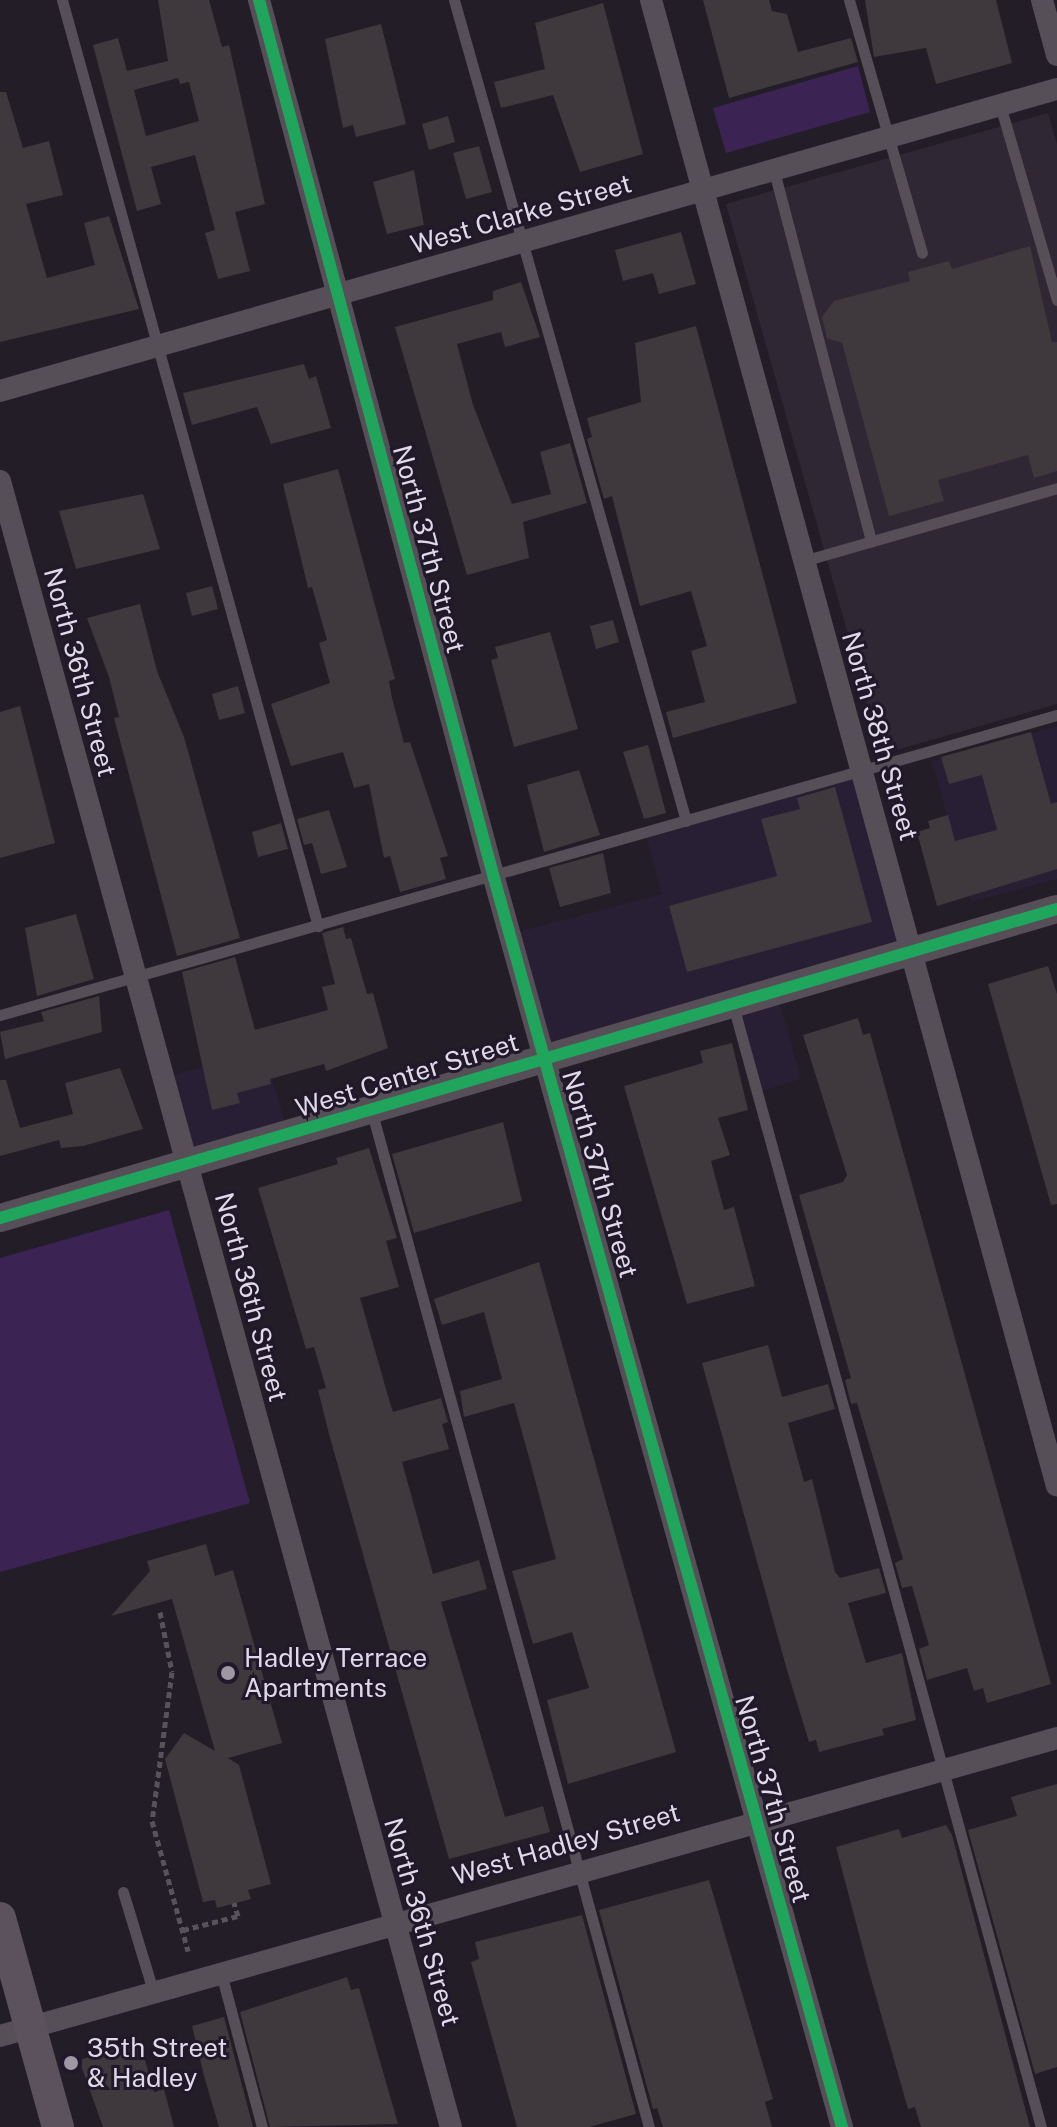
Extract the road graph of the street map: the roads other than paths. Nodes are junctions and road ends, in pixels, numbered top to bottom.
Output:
1 (62, 0) edge
2 (259, 0) edge
3 (454, 0) edge
4 (651, 0) edge
5 (849, 0) edge
6 (1042, 0) edge
7 (1057, 55) edge
8 (1057, 89) edge
9 (1000, 105) junction
10 (887, 137) junction
11 (774, 171) junction
12 (704, 191) junction
13 (519, 244) junction
14 (922, 253) dead end
15 (339, 295) junction
16 (1057, 300) edge
17 (156, 348) junction
18 (0, 391) edge
19 (0, 481) edge
20 (1057, 488) edge
21 (871, 541) junction
22 (803, 561) junction
23 (1057, 715) edge
24 (860, 772) junction
25 (686, 821) junction
26 (494, 878) junction
27 (1057, 909) edge
28 (318, 926) junction
29 (912, 949) junction
30 (133, 978) junction
31 (732, 1002) junction
32 (0, 1015) edge
33 (544, 1057) junction
34 (371, 1109) junction
35 (186, 1164) junction
36 (0, 1218) edge
37 (1057, 1486) edge
38 (1057, 1738) edge
39 (943, 1768) junction
40 (756, 1819) junction
41 (579, 1869) junction
42 (123, 1892) dead end
43 (0, 1918) edge
44 (393, 1922) junction
45 (221, 1972) junction
46 (153, 1991) junction
47 (15, 2032) edge
48 (58, 2127) edge
49 (262, 2127) edge
50 (451, 2127) edge
51 (649, 2127) edge
52 (842, 2127) edge
53 (1041, 2127) edge

1 - 17 lane
2 - 15 street, North 37th Street
3 - 13 lane
4 - 12 street, North 38th Street
5 - 10 lane
6 - 7 street
8 - 9 street, West Clarke Street
9 - 10 street, West Clarke Street
9 - 16 lane
10 - 11 street, West Clarke Street
10 - 14 lane
11 - 12 street, West Clarke Street
11 - 21 lane
12 - 13 street, West Clarke Street
12 - 22 street, North 38th Street
13 - 15 street, West Clarke Street
13 - 25 lane
15 - 17 street, West Clarke Street
15 - 26 street, North 37th Street
17 - 18 street, West Clarke Street
17 - 28 lane
19 - 30 street, North 36th Street
20 - 21 lane
21 - 22 lane
22 - 24 street, North 38th Street
23 - 24 lane
24 - 25 lane
24 - 29 street, North 38th Street
25 - 26 lane
26 - 28 lane
26 - 33 street, North 37th Street
27 - 29 street, West Center Street
28 - 30 lane
29 - 31 street, West Center Street
29 - 37 street, North 38th Street
30 - 32 lane
30 - 35 street, North 36th Street
31 - 33 street, West Center Street
31 - 39 lane
33 - 34 street, West Center Street
33 - 40 street, North 37th Street
34 - 35 street, West Center Street
34 - 41 lane
35 - 36 street, West Center Street
35 - 44 street, North 36th Street
38 - 39 street, West Hadley Street
39 - 40 street, West Hadley Street
39 - 53 lane
40 - 41 street, West Hadley Street
40 - 52 street, North 37th Street
41 - 44 street, West Hadley Street
41 - 51 lane
42 - 46 lane
43 - 47 main road
44 - 45 street, West Hadley Street
44 - 50 street, North 36th Street
45 - 46 street, West Hadley Street
45 - 49 lane
46 - 47 street, West Hadley Street
47 - 48 main road

